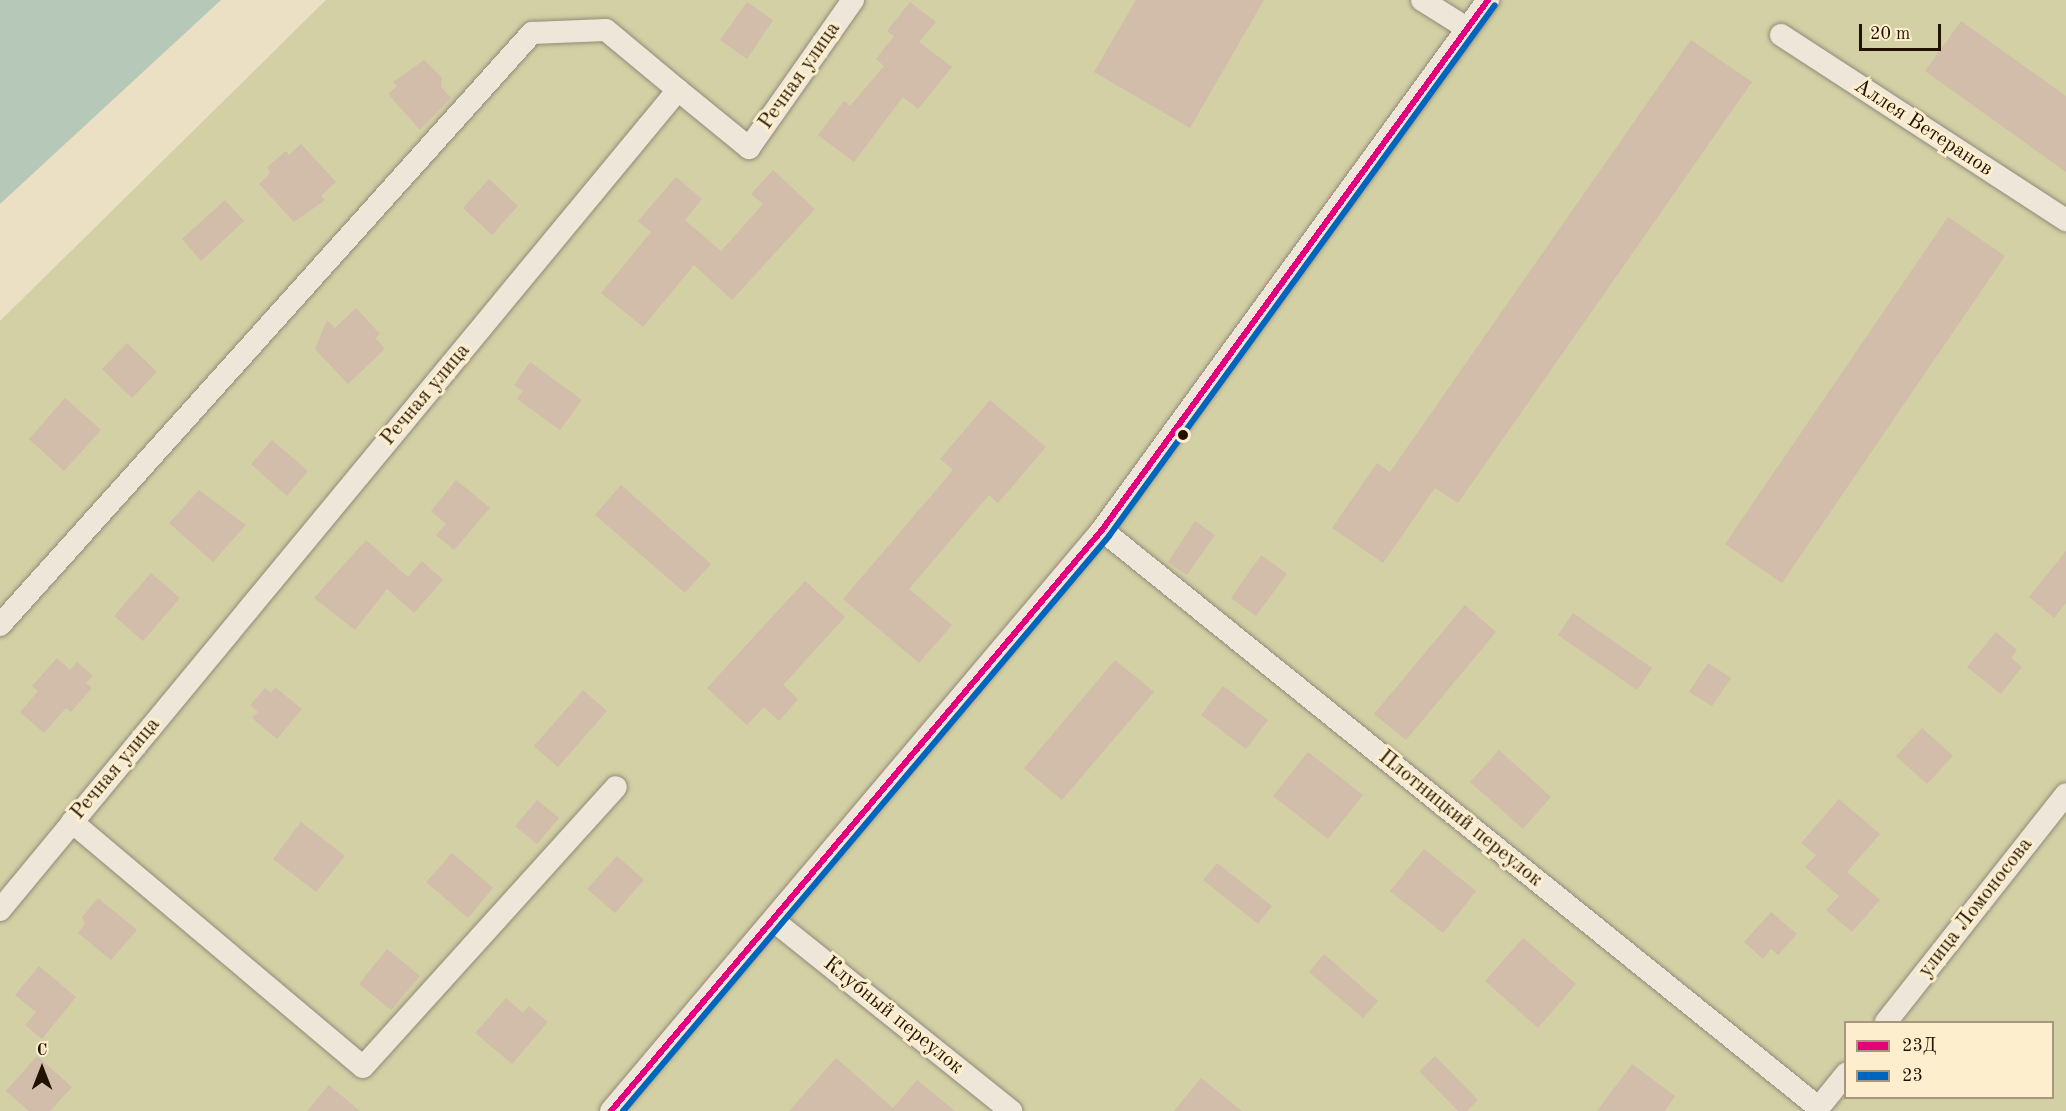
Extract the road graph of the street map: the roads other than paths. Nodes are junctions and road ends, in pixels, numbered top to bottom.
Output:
1 (853, 0) edge
2 (1422, 0) edge
3 (1488, 0) edge
4 (1465, 27) junction
5 (1781, 35) dead end
6 (678, 90) junction
7 (2066, 220) edge
8 (1102, 530) junction
9 (0, 626) edge
10 (616, 787) dead end
11 (2066, 794) edge
12 (72, 822) junction
13 (0, 910) edge
14 (774, 921) junction
15 (1888, 1021) edge
16 (1844, 1075) edge
17 (1818, 1110) edge
18 (611, 1111) edge
19 (1011, 1111) edge

1 - 6 street, Речная улица
2 - 4 street
3 - 4 street
4 - 8 street
5 - 7 street, Аллея Ветеранов
6 - 9 street
6 - 12 street, Речная улица
8 - 14 street
8 - 17 street, Плотницкий переулок
10 - 12 street
11 - 15 street, улица Ломоносова
12 - 13 street, Речная улица
14 - 18 street
14 - 19 street, Клубный переулок
16 - 17 street

